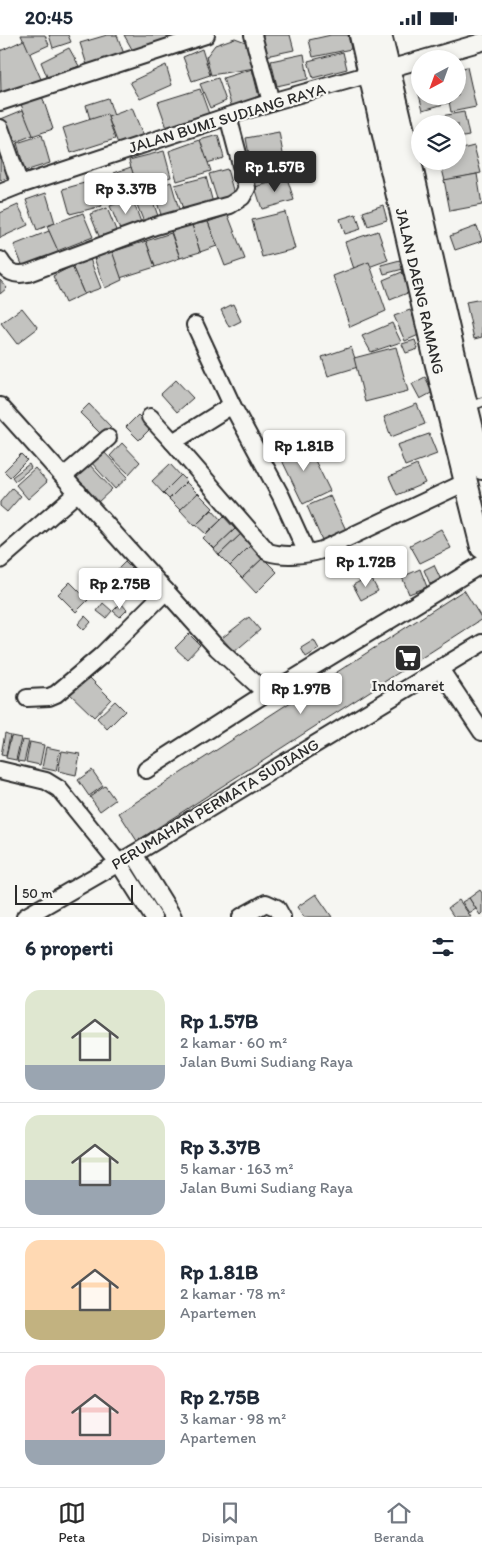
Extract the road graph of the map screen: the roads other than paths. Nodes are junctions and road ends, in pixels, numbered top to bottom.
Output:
1 (206, 35) edge
2 (253, 35) edge
3 (361, 35) edge
4 (380, 35) edge
5 (482, 42) edge
6 (453, 50) edge
7 (411, 62) edge
8 (379, 71) junction
9 (0, 102) edge
10 (271, 102) junction
11 (228, 116) junction
12 (0, 128) edge
13 (20, 185) junction
14 (0, 193) edge
15 (0, 260) edge
16 (195, 325) dead end
17 (232, 405) junction
18 (474, 405) edge
19 (0, 406) edge
20 (150, 417) dead end
21 (108, 438) dead end
22 (173, 442) junction
23 (64, 476) junction
24 (477, 476) edge
25 (78, 492) junction
26 (482, 547) edge
27 (307, 553) junction
28 (0, 561) edge
29 (482, 563) edge
30 (166, 591) junction
31 (482, 643) edge
32 (440, 669) junction
33 (266, 693) junction
34 (27, 699) dead end
35 (482, 732) edge
36 (0, 770) edge
37 (146, 770) dead end
38 (134, 854) junction
39 (118, 862) junction
40 (25, 917) edge
41 (153, 917) edge
42 (173, 917) edge
43 (240, 917) edge
44 (282, 917) edge

1 - 9 street
2 - 10 street
3 - 8 main road, JALAN DAENG RAMANG
4 - 8 main road, JALAN DAENG RAMANG
5 - 6 street, JALAN BUMI SUDIANG RAYA
7 - 8 street, JALAN BUMI SUDIANG RAYA
8 - 10 street, JALAN BUMI SUDIANG RAYA
8 - 18 main road, JALAN DAENG RAMANG
8 - 24 main road, JALAN DAENG RAMANG
10 - 11 street, JALAN BUMI SUDIANG RAYA
11 - 13 street, JALAN BUMI SUDIANG RAYA
11 - 15 street
12 - 13 street
13 - 14 street, JALAN BUMI SUDIANG RAYA
16 - 17 street
17 - 22 street
17 - 27 street
18 - 24 main road, JALAN DAENG RAMANG
19 - 23 street
20 - 22 street
21 - 23 street
22 - 27 street
23 - 25 street
24 - 26 main road, JALAN DAENG RAMANG
24 - 27 street
25 - 28 street
25 - 30 street
29 - 33 street
30 - 33 street
30 - 34 street
31 - 32 street, PERUMAHAN PERMATA SUDIANG
32 - 35 street
32 - 38 street, PERUMAHAN PERMATA SUDIANG
33 - 37 street
36 - 39 street
38 - 39 street, PERUMAHAN PERMATA SUDIANG
38 - 42 street
39 - 40 street, PERUMAHAN PERMATA SUDIANG
39 - 41 street
43 - 44 street

